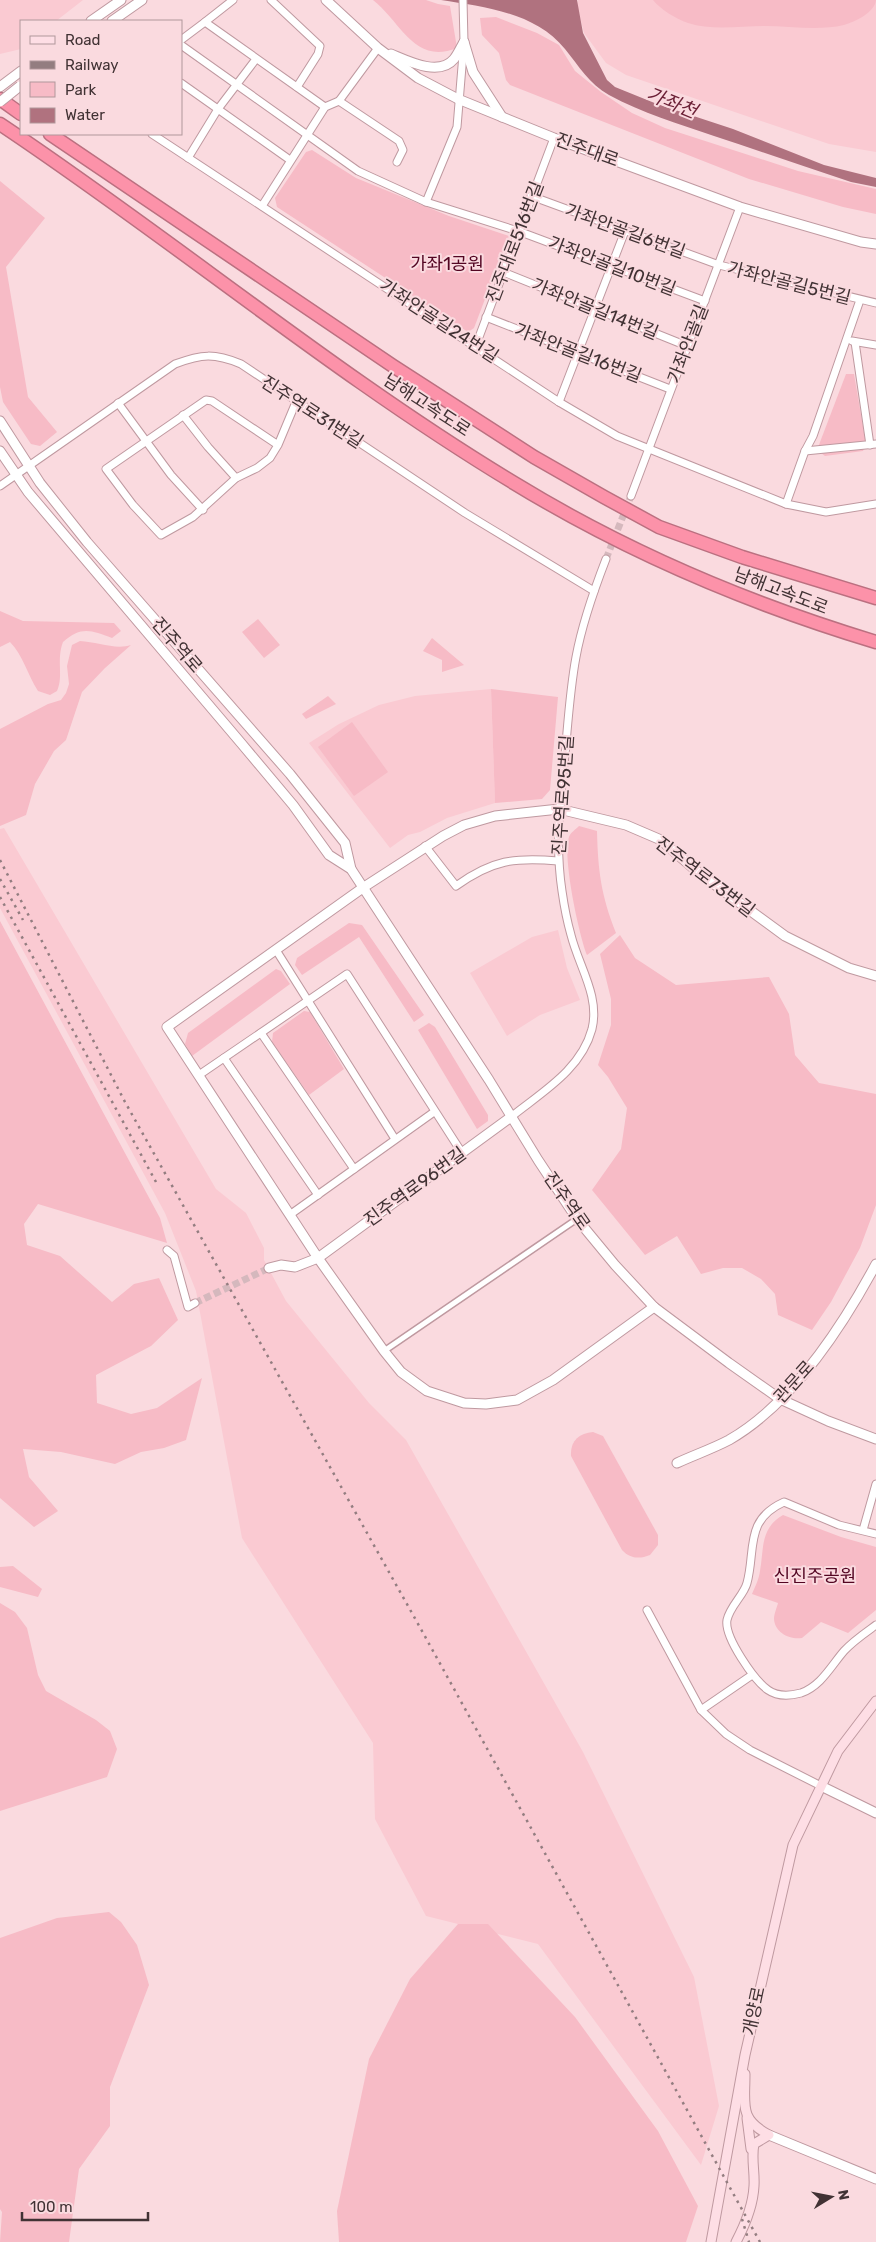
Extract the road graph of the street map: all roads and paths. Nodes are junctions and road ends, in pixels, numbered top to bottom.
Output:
1 (121, 0) edge
2 (142, 0) edge
3 (233, 0) edge
4 (271, 0) edge
5 (326, 0) edge
6 (463, 3) edge
7 (92, 20) edge
8 (113, 20) edge
9 (205, 22) junction
10 (182, 39) edge
11 (464, 42) junction
12 (182, 45) edge
13 (378, 48) junction
14 (256, 59) junction
15 (20, 72) edge
16 (182, 84) edge
17 (237, 84) junction
18 (0, 87) edge
19 (20, 87) edge
20 (297, 87) junction
21 (458, 99) junction
22 (0, 100) edge
23 (339, 101) junction
24 (325, 108) junction
25 (218, 109) junction
26 (20, 113) edge
27 (502, 118) junction
28 (0, 124) edge
29 (51, 135) edge
30 (154, 135) edge
31 (306, 136) junction
32 (554, 138) junction
33 (188, 158) junction
34 (290, 160) junction
35 (397, 162) dead end
36 (531, 196) junction
37 (426, 202) junction
38 (262, 206) junction
39 (740, 207) junction
40 (518, 231) junction
41 (625, 231) junction
42 (876, 244) edge
43 (719, 265) junction
44 (611, 266) junction
45 (503, 272) junction
46 (860, 300) junction
47 (705, 301) junction
48 (876, 302) edge
49 (595, 308) junction
50 (486, 317) junction
51 (847, 340) junction
52 (855, 342) junction
53 (476, 345) junction
54 (876, 345) edge
55 (687, 346) junction
56 (578, 353) junction
57 (670, 389) junction
58 (296, 402) junction
59 (559, 402) junction
60 (118, 403) junction
61 (184, 415) junction
62 (0, 421) edge
63 (145, 442) junction
64 (278, 444) junction
65 (873, 444) edge
66 (648, 448) junction
67 (0, 451) edge
68 (805, 451) junction
69 (29, 467) junction
70 (16, 476) junction
71 (236, 478) junction
72 (0, 486) edge
73 (631, 496) tunnel mouth
74 (786, 504) junction
75 (876, 504) edge
76 (202, 510) junction
77 (606, 559) tunnel mouth
78 (594, 591) junction
79 (876, 598) edge
80 (876, 642) edge
81 (559, 808) junction
82 (425, 846) junction
83 (558, 861) junction
84 (351, 869) junction
85 (364, 887) junction
86 (276, 950) junction
87 (876, 976) edge
88 (308, 1000) junction
89 (261, 1032) junction
90 (224, 1058) junction
91 (199, 1075) junction
92 (434, 1112) junction
93 (511, 1117) junction
94 (396, 1139) junction
95 (462, 1153) junction
96 (354, 1169) junction
97 (318, 1194) junction
98 (291, 1214) junction
99 (577, 1218) junction
100 (167, 1250) dead end
101 (318, 1258) junction
102 (876, 1264) edge
103 (270, 1268) tunnel mouth
104 (195, 1303) dead end
105 (654, 1306) junction
106 (384, 1351) junction
107 (780, 1399) junction
108 (876, 1439) edge
109 (676, 1463) dead end
110 (876, 1484) edge
111 (863, 1530) junction
112 (876, 1534) edge
113 (648, 1610) dead end
114 (876, 1624) edge
115 (752, 1675) junction
116 (876, 1701) edge
117 (701, 1710) junction
118 (821, 1786) junction
119 (876, 1812) edge
120 (744, 2056) junction
121 (747, 2118) junction
122 (769, 2135) junction
123 (752, 2155) junction
124 (876, 2178) edge
125 (711, 2242) edge
126 (736, 2242) edge

1 - 7 street
2 - 8 street
3 - 9 street
4 - 20 street
5 - 13 street, 진주대로
6 - 11 street
9 - 10 street
9 - 14 street
11 - 13 street
11 - 21 street
11 - 27 street
12 - 17 street, 가좌안골길10번길
13 - 21 street, 진주대로
13 - 23 street
14 - 17 street
14 - 20 street
15 - 18 street
16 - 25 street
17 - 25 street
17 - 31 street, 가좌안골길10번길
19 - 22 street, bridge
20 - 24 street
21 - 27 street, 진주대로
21 - 37 street
22 - 26 highway
23 - 24 street
23 - 35 street
24 - 31 street
25 - 33 street
25 - 34 street
27 - 32 street, 진주대로
28 - 80 highway, 남해고속도로
29 - 79 highway, 남해고속도로
30 - 33 street, 가좌안골길24번길
31 - 34 street
31 - 37 street, 가좌안골길10번길
32 - 36 street, 진주대로516번길
32 - 39 street, 진주대로
33 - 38 street, 가좌안골길24번길
34 - 38 street
36 - 40 street, 진주대로516번길
36 - 41 street, 가좌안골길6번길
37 - 40 street, 가좌안골길10번길
38 - 53 street, 가좌안골길24번길
39 - 42 street, 진주대로
39 - 43 street, 가좌안골길
40 - 44 street, 가좌안골길10번길
40 - 45 street, 진주대로516번길
41 - 43 street, 가좌안골길6번길
41 - 44 street
43 - 46 street, 가좌안골길5번길
43 - 47 street, 가좌안골길
44 - 47 street, 가좌안골길10번길
44 - 49 street
45 - 49 street, 가좌안골길14번길
45 - 50 street, 진주대로516번길
46 - 48 street, 가좌안골길5번길
46 - 51 street
47 - 55 street, 가좌안골길
49 - 55 street, 가좌안골길14번길
49 - 56 street
50 - 53 street, 진주대로516번길
50 - 56 street, 가좌안골길16번길
51 - 52 street
51 - 68 street
52 - 54 street
52 - 65 street
53 - 59 street, 가좌안골길24번길
55 - 57 street, 가좌안골길
56 - 57 street, 가좌안골길16번길
56 - 59 street
57 - 66 street, 가좌안골길
58 - 60 street, 진주역로31번길
58 - 64 street
58 - 78 street, 진주역로31번길
59 - 66 street, 가좌안골길24번길
60 - 63 street
60 - 69 street, 진주역로31번길
61 - 63 street
61 - 64 street
61 - 71 street
62 - 69 street, 진주역로
63 - 76 street
63 - 76 street
64 - 71 street
65 - 68 street
66 - 73 street
66 - 74 street
67 - 70 street, 진주역로
68 - 74 street
69 - 70 street, 진주역로31번길
69 - 84 street, 진주역로
70 - 72 street, 진주역로31번길
70 - 84 street, 진주역로
71 - 76 street
74 - 75 street
77 - 78 street, 진주역로95번길
78 - 81 street, 진주역로95번길
81 - 82 street, 진주역로73번길
81 - 83 street, 진주역로95번길
81 - 87 street, 진주역로73번길
82 - 83 street
82 - 85 street, 진주역로73번길
83 - 93 street, 진주역로95번길
84 - 85 street, 진주역로
85 - 86 street, 진주역로73번길
85 - 93 street, 진주역로
86 - 88 street
86 - 91 street, 진주역로73번길
88 - 89 street
88 - 92 street
88 - 94 street
89 - 90 street
89 - 96 street
90 - 91 street
90 - 97 street
91 - 98 street
92 - 94 street
92 - 95 street
93 - 95 street, 진주역로96번길
93 - 99 street, 진주역로
94 - 96 street
95 - 101 street, 진주역로96번길
96 - 97 street
97 - 98 street
98 - 101 street
99 - 105 street, 진주역로
99 - 106 street
100 - 104 street
101 - 103 street, 진주역로96번길
101 - 106 street
102 - 107 street, 관문로
105 - 106 street
105 - 107 street, 진주역로
107 - 108 street, 진주역로
107 - 109 street, 관문로
110 - 111 street
111 - 112 street
111 - 115 street
113 - 117 street
114 - 115 street
115 - 117 street
116 - 118 main road, 개양로
117 - 118 street
118 - 119 street
118 - 120 main road, 개양로
120 - 121 main road
120 - 125 main road, 개양로
121 - 122 main road
121 - 123 main road
122 - 123 main road
122 - 124 street
123 - 126 main road

